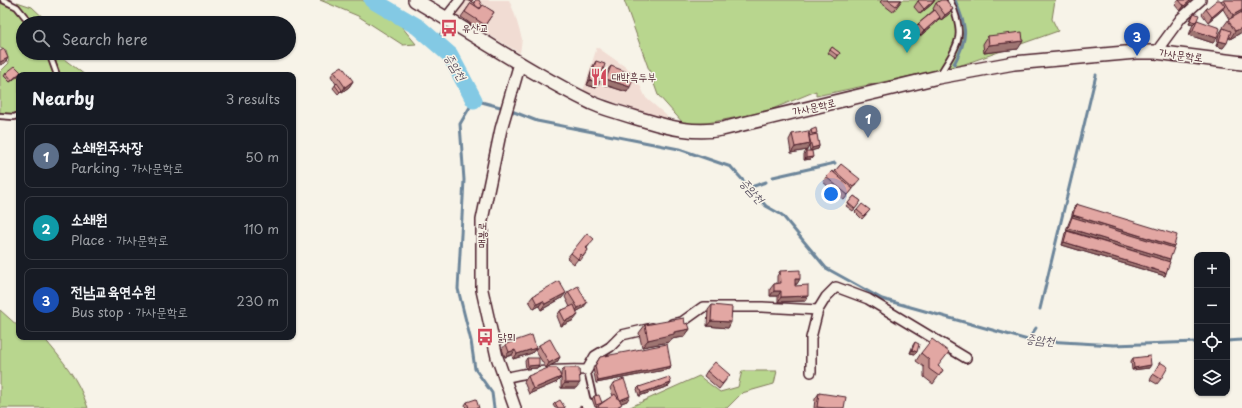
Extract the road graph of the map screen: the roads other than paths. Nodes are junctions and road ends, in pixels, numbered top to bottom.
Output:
1 (3, 0) edge
2 (415, 0) edge
3 (460, 0) edge
4 (950, 0) edge
5 (1202, 0) edge
6 (24, 16) edge
7 (446, 19) junction
8 (1156, 52) junction
9 (52, 60) edge
10 (520, 63) junction
11 (1242, 63) edge
12 (56, 72) edge
13 (938, 78) junction
14 (0, 116) edge
15 (16, 116) edge
16 (818, 310) junction
17 (966, 358) dead end
18 (587, 370) junction
19 (811, 372) dead end
20 (504, 378) junction
21 (593, 396) edge
22 (515, 408) edge

1 - 6 lane
2 - 7 main road, 가사문학로
3 - 7 street
4 - 13 lane
5 - 8 street
7 - 10 main road, 가사문학로
8 - 11 main road, 가사문학로
8 - 13 main road, 가사문학로
9 - 12 lane
10 - 13 main road, 가사문학로
10 - 20 street, 매봉로
14 - 15 lane
16 - 17 street
16 - 18 street
16 - 19 street
18 - 20 street
18 - 21 lane
20 - 22 street, 매봉로

